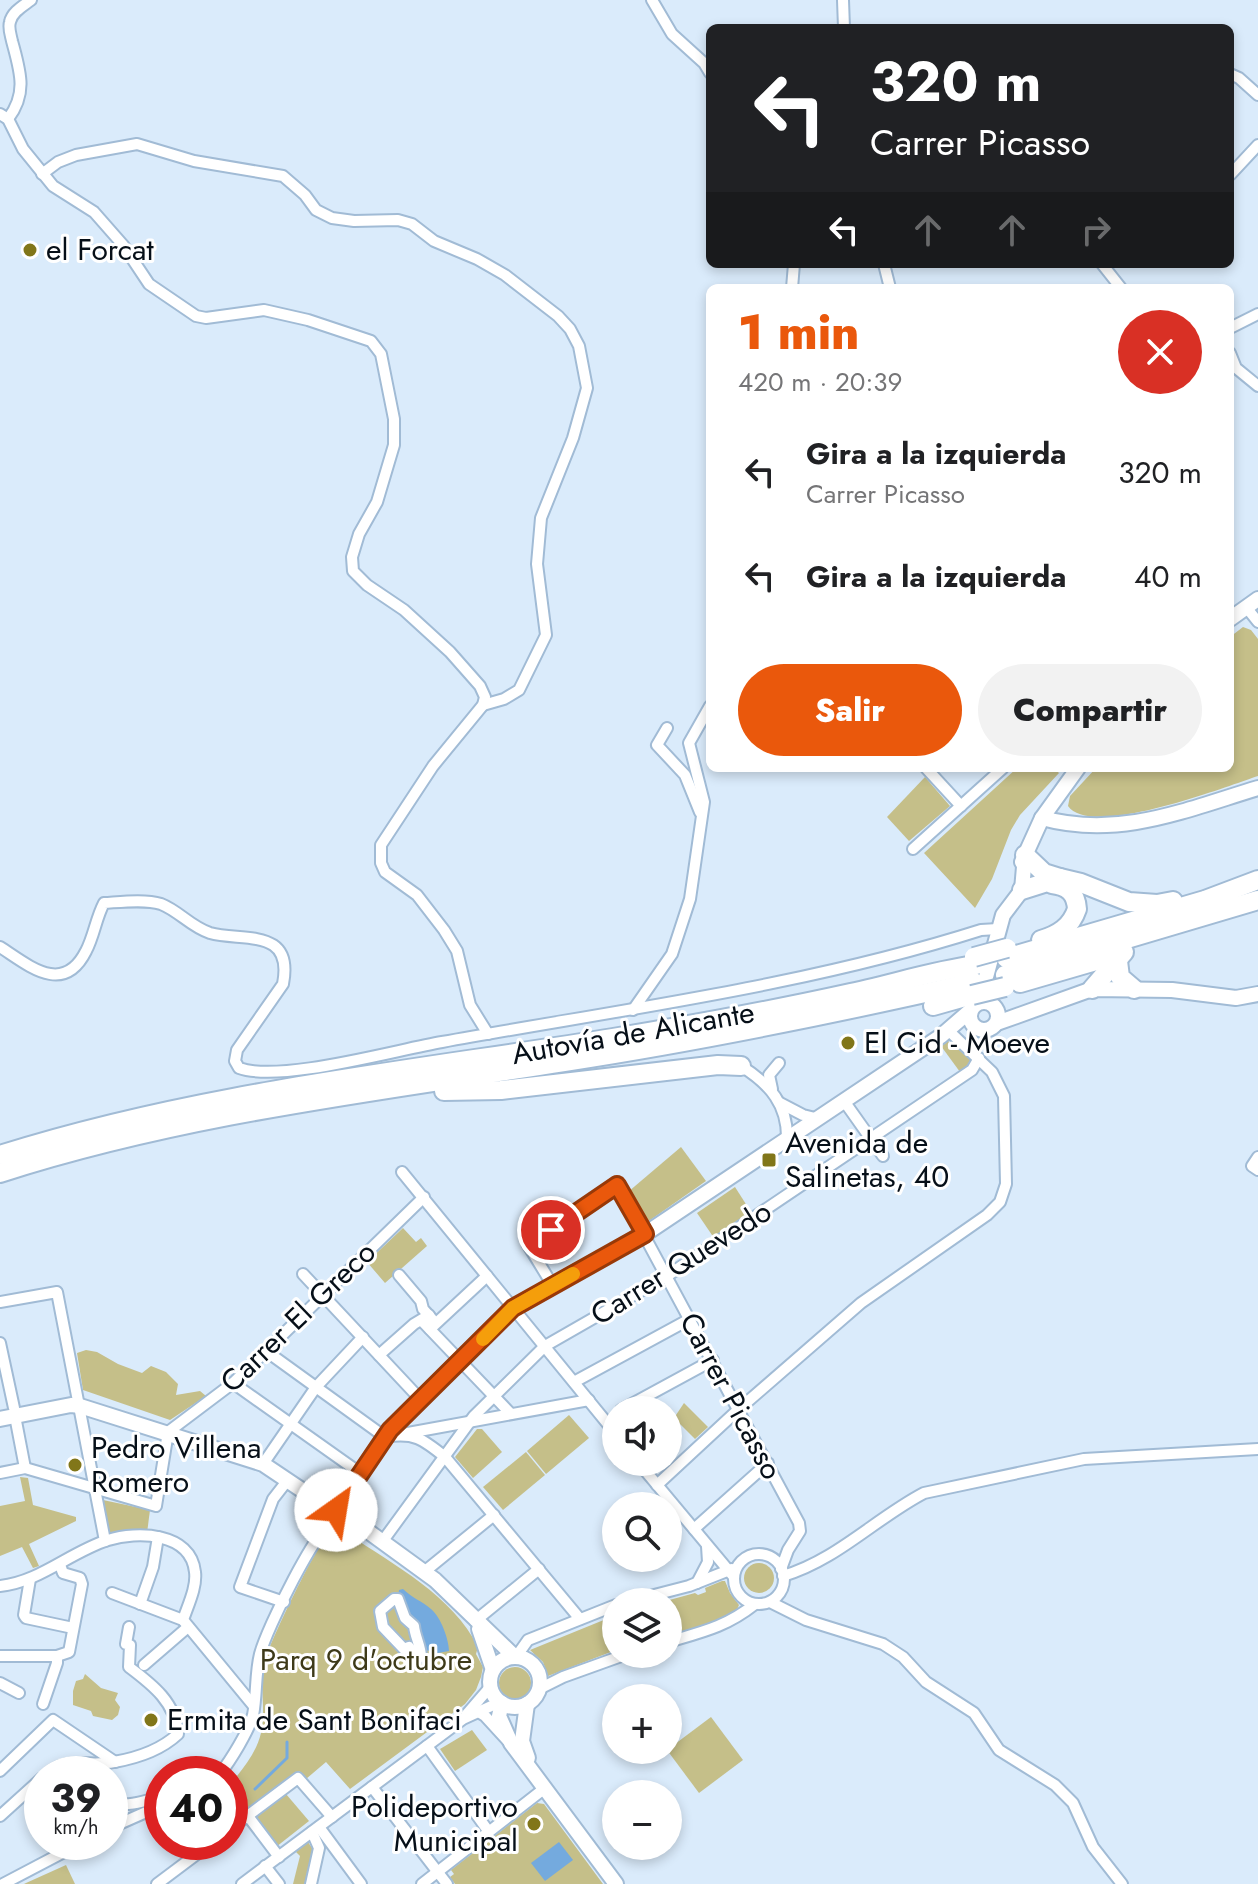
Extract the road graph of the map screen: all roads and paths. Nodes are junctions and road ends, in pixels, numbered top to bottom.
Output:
1 (31, 0) edge
2 (652, 0) edge
3 (843, 0) edge
4 (844, 24) edge
5 (706, 66) edge
6 (1234, 76) edge
7 (1258, 95) edge
8 (4, 116) edge
9 (1258, 145) edge
10 (1234, 171) edge
11 (42, 174) junction
12 (1105, 268) edge
13 (1118, 284) edge
14 (1258, 314) edge
15 (1234, 326) edge
16 (1234, 363) edge
17 (1258, 386) edge
18 (1252, 603) edge
19 (1234, 616) edge
20 (1258, 622) edge
21 (483, 705) junction
22 (706, 713) edge
23 (667, 728) dead end
24 (930, 772) edge
25 (999, 772) edge
26 (1072, 772) edge
27 (1258, 788) edge
28 (1057, 794) junction
29 (961, 806) junction
30 (700, 812) junction
31 (1042, 818) junction
32 (1072, 825) junction
33 (1028, 847) junction
34 (913, 849) dead end
35 (1051, 880) junction
36 (1258, 880) edge
37 (1022, 890) junction
38 (1230, 890) junction
39 (1258, 900) edge
40 (1009, 905) junction
41 (1207, 917) junction
42 (998, 929) junction
43 (0, 947) edge
44 (1121, 956) junction
45 (1006, 967) junction
46 (975, 986) junction
47 (1092, 989) junction
48 (1134, 989) junction
49 (1258, 994) edge
50 (993, 1005) junction
51 (933, 1006) dead end
52 (633, 1010) junction
53 (1025, 1011) junction
54 (997, 1023) junction
55 (978, 1029) junction
56 (488, 1034) junction
57 (945, 1034) junction
58 (979, 1058) junction
59 (779, 1063) dead end
60 (741, 1066) joint
61 (772, 1089) junction
62 (362, 1094) junction
63 (844, 1101) junction
64 (780, 1103) junction
65 (819, 1119) junction
66 (787, 1140) junction
67 (872, 1140) junction
68 (0, 1155) edge
69 (883, 1156) dead end
70 (402, 1172) dead end
71 (0, 1173) edge
72 (424, 1197) junction
73 (645, 1234) junction
74 (303, 1274) dead end
75 (399, 1275) dead end
76 (487, 1276) junction
77 (667, 1276) junction
78 (553, 1286) junction
79 (323, 1295) junction
80 (0, 1302) edge
81 (513, 1308) junction
82 (690, 1319) junction
83 (429, 1322) junction
84 (363, 1337) junction
85 (0, 1343) edge
86 (545, 1346) junction
87 (266, 1351) junction
88 (379, 1355) junction
89 (713, 1360) junction
90 (460, 1361) junction
91 (574, 1382) junction
92 (233, 1383) junction
93 (316, 1387) junction
94 (647, 1396) edge
95 (494, 1397) junction
96 (421, 1400) junction
97 (589, 1400) junction
98 (80, 1402) junction
99 (739, 1409) junction
100 (7, 1413) edge
101 (511, 1414) junction
102 (602, 1416) edge
103 (470, 1423) junction
104 (290, 1424) junction
105 (166, 1432) junction
106 (406, 1433) junction
107 (385, 1437) junction
108 (1258, 1449) edge
109 (445, 1457) junction
110 (768, 1463) junction
111 (263, 1464) junction
112 (25, 1468) junction
113 (0, 1473) edge
114 (360, 1473) junction
115 (650, 1476) edge
116 (287, 1481) junction
117 (657, 1485) junction
118 (95, 1488) junction
119 (340, 1513) junction
120 (494, 1515) junction
121 (694, 1529) junction
122 (158, 1537) junction
123 (105, 1541) junction
124 (382, 1542) junction
125 (706, 1544) junction
126 (60, 1565) junction
127 (539, 1569) junction
128 (733, 1571) junction
129 (424, 1572) junction
130 (782, 1573) junction
131 (30, 1579) junction
132 (696, 1584) junction
133 (0, 1586) edge
134 (681, 1588) edge
135 (112, 1593) dead end
136 (284, 1602) junction
137 (770, 1602) junction
138 (140, 1604) junction
139 (755, 1604) junction
140 (602, 1610) edge
141 (580, 1619) junction
142 (475, 1621) junction
143 (186, 1624) junction
144 (129, 1627) dead end
145 (73, 1628) junction
146 (493, 1637) junction
147 (682, 1638) edge
148 (528, 1640) junction
149 (0, 1656) edge
150 (57, 1656) junction
151 (421, 1657) joint
152 (515, 1657) junction
153 (602, 1663) edge
154 (144, 1665) dead end
155 (493, 1670) junction
156 (491, 1686) junction
157 (2, 1688) edge
158 (539, 1689) junction
159 (19, 1693) dead end
160 (501, 1702) junction
161 (43, 1704) dead end
162 (527, 1704) junction
163 (253, 1705) junction
164 (477, 1711) junction
165 (463, 1719) junction
166 (511, 1743) junction
167 (427, 1746) junction
168 (106, 1756) edge
169 (128, 1756) edge
170 (230, 1756) edge
171 (532, 1770) junction
172 (0, 1771) edge
173 (372, 1787) junction
174 (545, 1788) junction
175 (24, 1794) edge
176 (0, 1816) edge
177 (248, 1816) joint
178 (332, 1817) junction
179 (315, 1829) junction
180 (489, 1832) junction
181 (325, 1847) junction
182 (279, 1857) junction
183 (49, 1860) edge
184 (189, 1860) edge
185 (265, 1866) junction
186 (438, 1872) junction
187 (3, 1884) edge
188 (157, 1884) edge
189 (242, 1884) edge
190 (279, 1884) edge
191 (311, 1884) edge
192 (361, 1884) edge
193 (422, 1884) edge
194 (447, 1884) edge
195 (616, 1884) edge
196 (1122, 1884) edge

1 - 8 street
2 - 5 street
3 - 4 street
6 - 7 street
8 - 11 street
9 - 10 street
11 - 21 street
11 - 21 street
12 - 13 street
14 - 15 street
16 - 17 street
18 - 19 street
18 - 20 street
21 - 56 street
22 - 30 street
23 - 30 street
24 - 29 street
25 - 29 street
26 - 28 street
27 - 32 street
28 - 31 street
28 - 32 street
29 - 34 street
30 - 52 street
31 - 32 street
31 - 33 street
32 - 33 street
33 - 35 highway
33 - 37 street
33 - 40 street
35 - 37 highway
35 - 38 highway
35 - 45 highway
36 - 38 highway, Autovía de Alicante
37 - 40 street
38 - 45 highway, Autovía de Alicante
39 - 41 highway, Autovía de Alicante
40 - 42 street
41 - 44 highway
41 - 45 highway, Autovía de Alicante
42 - 46 street
42 - 52 street
43 - 56 street
44 - 45 highway
44 - 47 highway
44 - 48 highway
45 - 46 highway, Autovía de Alicante
45 - 46 highway, bridge
46 - 50 street
46 - 51 highway
46 - 55 street
46 - 57 street
46 - 62 highway, Autovía de Alicante
46 - 68 highway, Autovía de Alicante
47 - 48 street
47 - 53 street
48 - 49 street
50 - 53 street
50 - 54 street
52 - 56 street
53 - 54 street
54 - 55 street
55 - 57 street
57 - 58 street
57 - 63 street
58 - 67 street, Carrer Quevedo
58 - 99 street
59 - 61 street
60 - 61 street
60 - 62 highway
61 - 64 street
62 - 71 highway, Autovía de Alicante
63 - 65 street
63 - 67 street
64 - 65 street
64 - 66 street
65 - 66 street
66 - 73 street
67 - 69 street
67 - 77 street, Carrer Quevedo
70 - 72 street
72 - 76 street
72 - 79 street, Carrer El Greco
73 - 77 street, Carrer Picasso
73 - 78 street
73 - 78 street, Carrer Picasso
74 - 79 street
75 - 83 street
76 - 81 street
76 - 83 street
77 - 82 street, Carrer Picasso
77 - 86 street, Carrer Quevedo
78 - 81 street
79 - 84 street
79 - 87 street, Carrer El Greco
80 - 98 street
81 - 86 street
81 - 90 street
82 - 89 street, Carrer Picasso
82 - 91 street
83 - 88 street
83 - 90 street
84 - 88 street
84 - 93 street
85 - 100 street
86 - 91 street
86 - 95 street, Carrer Quevedo
87 - 92 street, Carrer El Greco
87 - 93 street
88 - 96 street
89 - 94 street
89 - 99 street, Carrer Picasso
90 - 95 street
90 - 96 street
91 - 97 street
92 - 104 street
92 - 105 street, Carrer El Greco
93 - 104 street
93 - 107 street
95 - 101 street
95 - 103 street, Carrer Quevedo
96 - 107 street
97 - 101 street
97 - 102 street
98 - 100 street
98 - 105 street
98 - 118 street
99 - 110 street, Carrer Picasso
99 - 117 street
100 - 112 street
101 - 103 street
103 - 106 street
103 - 109 street, Carrer Quevedo
104 - 111 street
104 - 114 street
105 - 111 street
105 - 118 street
106 - 107 street
106 - 109 street
107 - 114 street
108 - 130 street
109 - 120 street
109 - 124 street, Carrer Quevedo
110 - 121 street
110 - 130 street, Carrer Picasso
111 - 116 street
112 - 113 street
112 - 118 street
114 - 119 street
115 - 117 street
116 - 119 street
116 - 136 street
117 - 121 street
118 - 123 street
119 - 124 street
119 - 136 street
120 - 127 street
120 - 129 street
121 - 125 street
122 - 123 street
122 - 138 street
122 - 143 street
123 - 126 street
124 - 129 street
125 - 128 street
125 - 132 street
126 - 131 street
126 - 145 street
127 - 141 street
127 - 142 street
128 - 130 street
128 - 132 street
128 - 139 street
129 - 142 street
130 - 137 street
131 - 133 street
131 - 145 street
132 - 134 street
135 - 138 street
136 - 163 street
137 - 139 street
137 - 196 street
138 - 143 street
139 - 147 street
140 - 141 street
141 - 148 street
142 - 146 street
142 - 155 street
143 - 154 street
143 - 163 street
144 - 169 street
145 - 150 street
146 - 148 street
146 - 152 street
148 - 152 street
149 - 150 street
150 - 161 street
151 - 151 street
152 - 155 street
152 - 158 street
153 - 158 street
155 - 156 street
156 - 160 street
156 - 165 street
157 - 159 street
158 - 162 street
160 - 162 street
160 - 164 street
160 - 166 street
162 - 171 street
163 - 170 street
164 - 165 street
164 - 166 street
165 - 167 street
166 - 171 street
167 - 173 street
167 - 180 street
168 - 172 street
171 - 174 street
173 - 178 street
173 - 186 street
174 - 180 street
174 - 195 street
175 - 176 street
177 - 178 street
177 - 182 street
178 - 179 street
179 - 181 street
179 - 182 street
180 - 186 street
181 - 191 street
181 - 192 street
182 - 185 street
183 - 187 street
184 - 188 street
185 - 189 street
185 - 190 street
186 - 193 street
186 - 194 street

